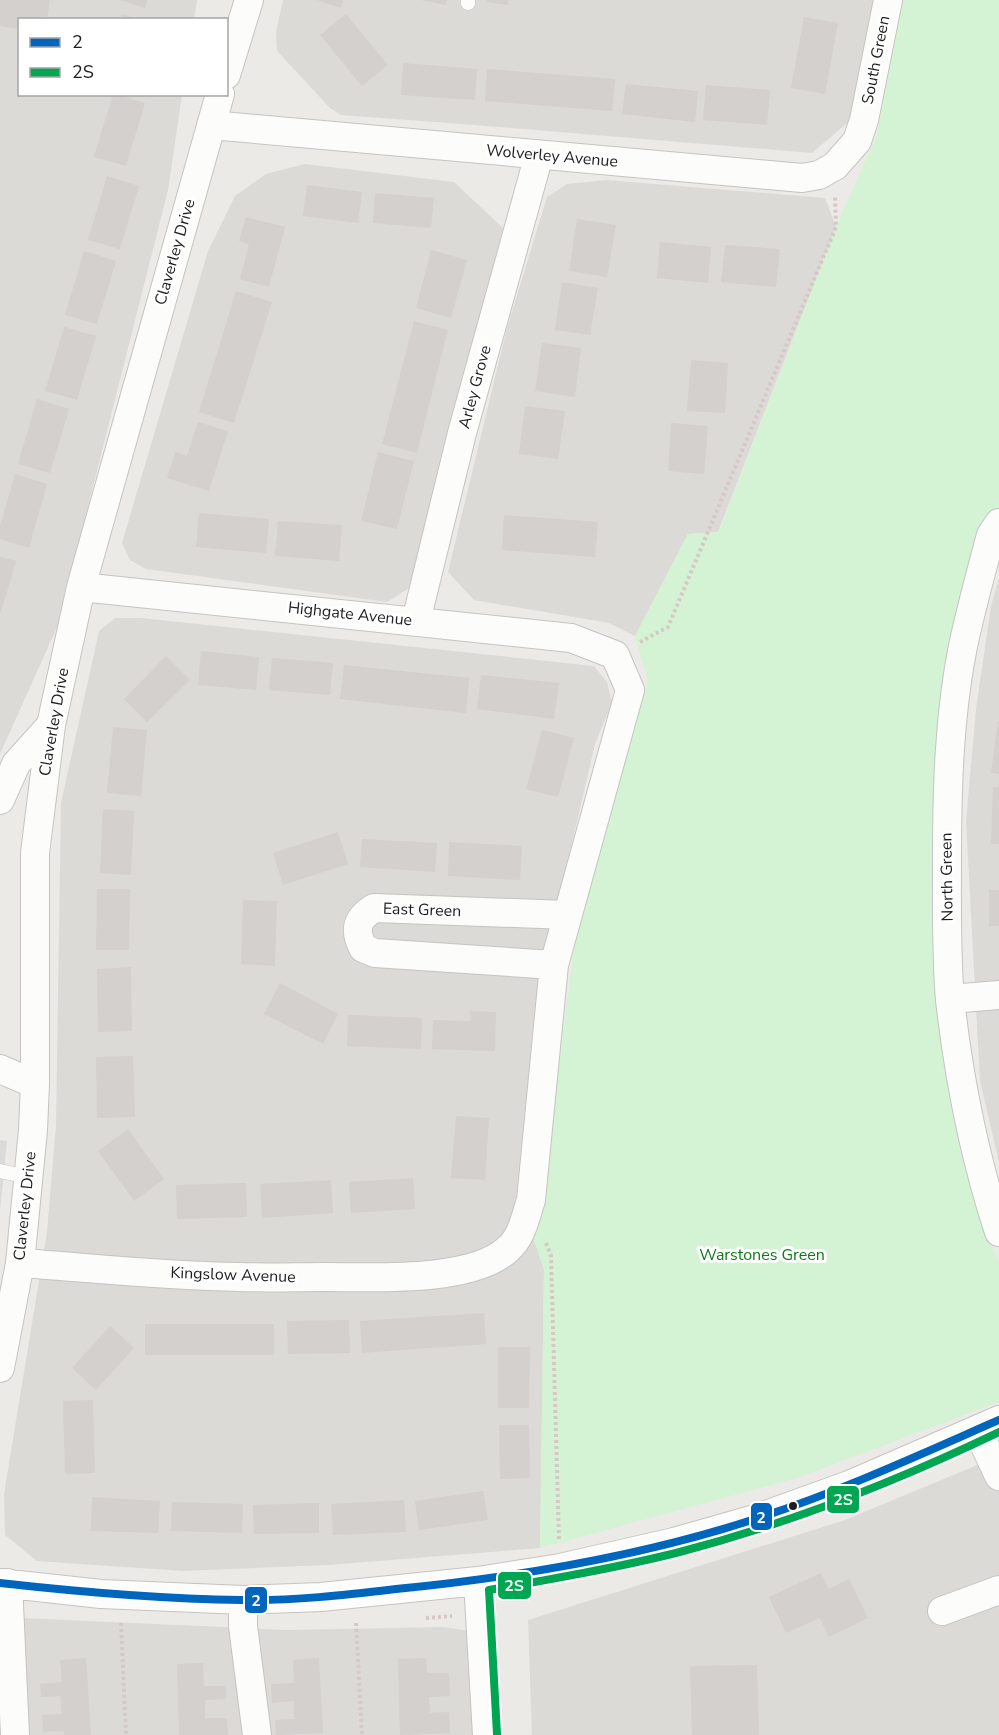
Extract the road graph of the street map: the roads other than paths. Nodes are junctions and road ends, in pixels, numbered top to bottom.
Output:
1 (249, 0) edge
2 (888, 0) edge
3 (228, 68) edge
4 (219, 96) edge
5 (864, 120) joint
6 (211, 125) junction
7 (539, 155) junction
8 (999, 523) edge
9 (81, 587) junction
10 (416, 621) junction
11 (51, 725) junction
12 (0, 800) edge
13 (567, 915) junction
14 (554, 964) junction
15 (999, 995) edge
16 (950, 999) junction
17 (0, 1069) edge
18 (35, 1084) junction
19 (0, 1171) edge
20 (29, 1177) junction
21 (999, 1232) edge
22 (20, 1263) junction
23 (5, 1315) edge
24 (0, 1368) edge
25 (988, 1425) edge
26 (999, 1476) edge
27 (478, 1581) junction
28 (4, 1583) edge
29 (999, 1590) edge
30 (243, 1600) junction
31 (942, 1611) dead end
32 (15, 1735) edge
33 (257, 1735) edge
34 (487, 1735) edge

1 - 3 street
2 - 5 street, South Green
4 - 6 street, Claverley Drive
5 - 7 street, Wolverley Avenue
6 - 7 street, Wolverley Avenue
6 - 9 street, Claverley Drive
7 - 10 street, Arley Grove
8 - 16 street, North Green
9 - 10 street, Highgate Avenue
9 - 11 street, Claverley Drive
10 - 13 street, Highgate Avenue
11 - 12 street
11 - 18 street, Claverley Drive
13 - 14 street
13 - 14 street, East Green
14 - 22 street, Kingslow Avenue
15 - 16 street
16 - 21 street, North Green
17 - 18 street
18 - 20 street, Claverley Drive
19 - 20 lane
20 - 22 street, Claverley Drive
22 - 23 street, Claverley Drive
23 - 24 street, Claverley Drive
25 - 26 street
25 - 27 street
27 - 30 street
27 - 34 street
28 - 30 street
28 - 32 street
29 - 31 street
30 - 33 street

